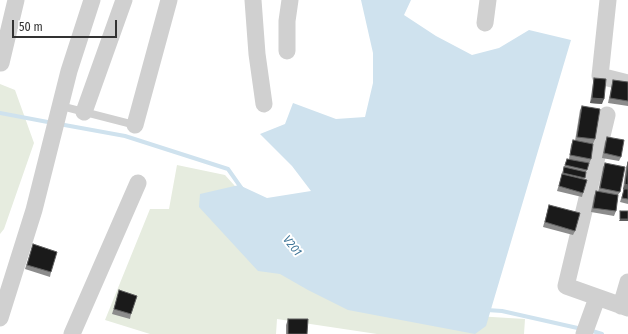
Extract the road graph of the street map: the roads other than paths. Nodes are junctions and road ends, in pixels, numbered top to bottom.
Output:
1 (16, 0) edge
2 (92, 0) edge
3 (124, 0) edge
4 (169, 0) edge
5 (253, 0) edge
6 (290, 0) edge
7 (488, 0) edge
8 (608, 0) edge
9 (485, 23) dead end
10 (287, 51) dead end
11 (1, 63) edge
12 (628, 83) edge
13 (264, 104) dead end
14 (84, 112) junction
15 (607, 114) dead end
16 (58, 118) junction
17 (136, 125) joint
18 (138, 183) dead end
19 (628, 282) edge
20 (597, 298) junction
21 (625, 307) edge
22 (0, 318) edge
23 (72, 334) edge
24 (584, 334) edge

1 - 11 street
2 - 16 street
3 - 14 street
4 - 17 street
5 - 13 street
6 - 10 street
7 - 9 street
8 - 12 street
14 - 16 lane
14 - 17 lane
15 - 20 street
16 - 22 street
18 - 23 street
19 - 21 street
20 - 21 street
20 - 24 street

